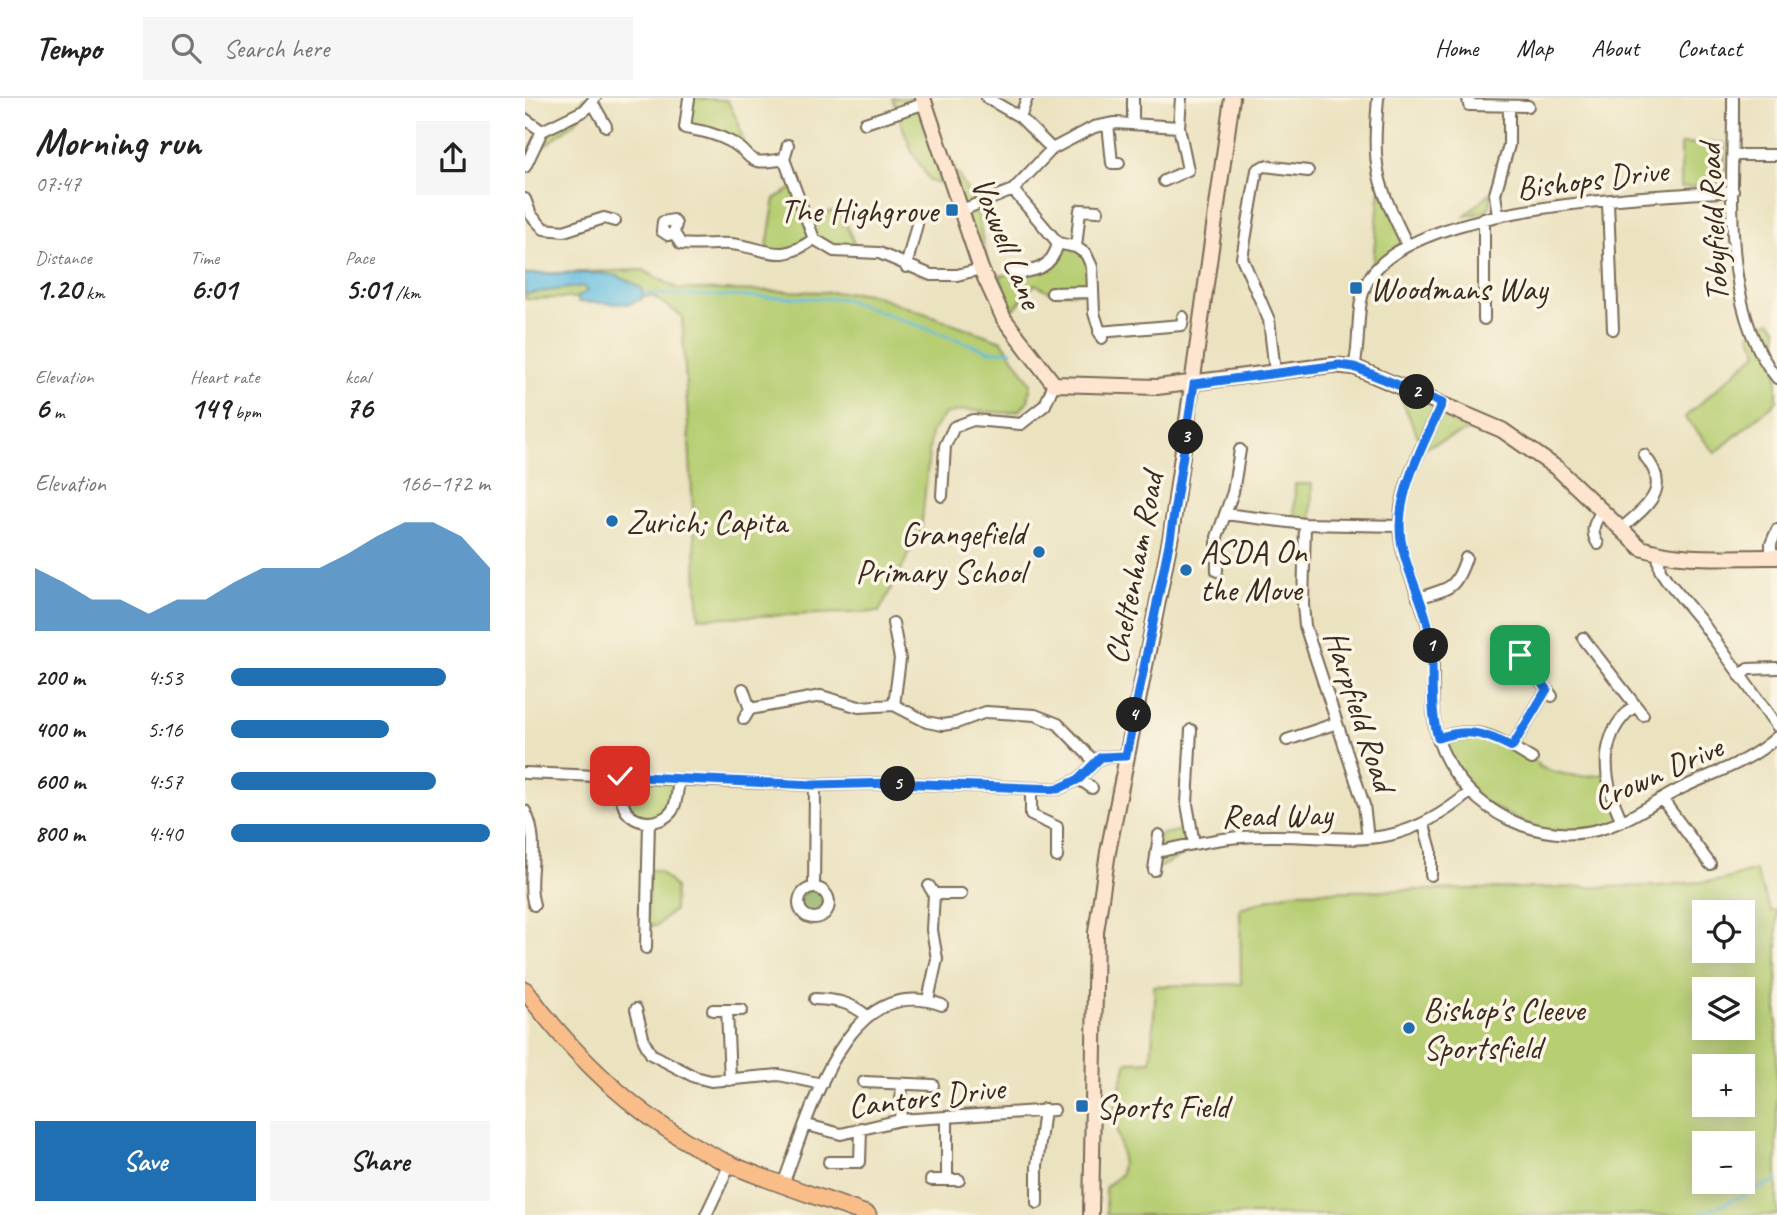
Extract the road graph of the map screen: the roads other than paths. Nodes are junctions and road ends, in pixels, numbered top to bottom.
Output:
1 (689, 98) edge
2 (987, 98) edge
3 (1027, 98) edge
4 (1133, 98) edge
5 (1181, 98) edge
6 (1232, 98) edge
7 (1378, 98) edge
8 (1468, 98) edge
9 (1733, 98) edge
10 (593, 100) edge
11 (925, 101) edge
12 (1509, 106) junction
13 (1528, 106) dead end
14 (1020, 117) junction
15 (525, 119) edge
16 (865, 123) dead end
17 (1133, 123) junction
18 (1108, 124) junction
19 (606, 126) dead end
20 (1179, 127) junction
21 (542, 131) junction
22 (788, 145) dead end
23 (1052, 149) junction
24 (1734, 155) junction
25 (1777, 155) edge
26 (783, 159) junction
27 (1119, 163) dead end
28 (525, 167) edge
29 (1308, 171) dead end
30 (1164, 181) dead end
31 (1013, 190) junction
32 (1733, 191) junction
33 (1238, 194) dead end
34 (1252, 197) junction
35 (525, 199) edge
36 (1608, 202) junction
37 (962, 210) junction
38 (1098, 211) dead end
39 (1498, 216) junction
40 (1484, 218) junction
41 (615, 221) dead end
42 (917, 224) dead end
43 (674, 233) dead end
44 (814, 239) junction
45 (1058, 243) junction
46 (1408, 244) junction
47 (1076, 247) junction
48 (906, 267) junction
49 (981, 269) junction
50 (1011, 274) dead end
51 (1091, 292) junction
52 (1052, 293) dead end
53 (1183, 317) dead end
54 (1484, 320) dead end
55 (1613, 329) dead end
56 (1354, 367) junction
57 (1276, 372) junction
58 (1777, 378) edge
59 (1054, 384) junction
60 (1194, 384) junction
61 (1442, 403) junction
62 (1240, 450) dead end
63 (1644, 455) dead end
64 (942, 496) dead end
65 (1603, 509) junction
66 (1226, 514) junction
67 (1305, 524) junction
68 (1399, 526) junction
69 (1621, 529) junction
70 (1777, 530) edge
71 (1598, 544) dead end
72 (1658, 554) junction
73 (1774, 557) edge
74 (1466, 558) dead end
75 (1217, 571) dead end
76 (1418, 598) junction
77 (893, 623) dead end
78 (1583, 638) dead end
79 (1520, 655) dead end
80 (1777, 668) edge
81 (1740, 676) junction
82 (743, 689) dead end
83 (894, 705) junction
84 (1635, 706) junction
85 (750, 709) junction
86 (1643, 715) dead end
87 (744, 719) dead end
88 (1337, 723) junction
89 (1777, 726) edge
90 (1191, 730) dead end
91 (1777, 737) edge
92 (1438, 738) junction
93 (1287, 740) dead end
94 (1512, 747) junction
95 (1126, 756) junction
96 (1532, 759) dead end
97 (1094, 761) junction
98 (525, 773) edge
99 (620, 776) junction
100 (679, 779) junction
101 (1079, 779) junction
102 (815, 785) junction
103 (1092, 788) dead end
104 (1031, 789) junction
105 (1470, 792) junction
106 (1662, 799) junction
107 (525, 811) edge
108 (1622, 821) junction
109 (649, 822) junction
110 (1424, 825) junction
111 (1159, 835) dead end
112 (1369, 838) junction
113 (1194, 844) junction
114 (1156, 852) junction
115 (1057, 857) dead end
116 (1710, 864) dead end
117 (1154, 870) dead end
118 (1431, 875) dead end
119 (814, 888) dead end
120 (961, 894) dead end
121 (530, 902) edge
122 (646, 948) dead end
123 (525, 990) edge
124 (815, 999) dead end
125 (928, 1000) junction
126 (942, 1005) dead end
127 (636, 1009) dead end
128 (713, 1010) dead end
129 (727, 1010) junction
130 (743, 1010) dead end
131 (867, 1016) junction
132 (730, 1080) junction
133 (864, 1082) dead end
134 (822, 1084) junction
135 (902, 1084) junction
136 (933, 1085) dead end
137 (947, 1117) junction
138 (901, 1120) junction
139 (807, 1125) junction
140 (861, 1128) junction
141 (829, 1162) dead end
142 (730, 1164) junction
143 (931, 1180) dead end
144 (947, 1180) junction
145 (959, 1180) dead end
146 (783, 1184) junction
147 (1037, 1203) dead end
148 (706, 1215) edge
149 (868, 1215) edge
150 (1091, 1215) edge

1 - 26 street
2 - 14 street
3 - 14 street
4 - 17 street
5 - 20 street
6 - 60 street, Cheltenham Road
7 - 46 street
8 - 12 street
9 - 24 street, Tobyfield Road
10 - 19 street
10 - 21 street
11 - 16 street
11 - 37 street, Voxwell Lane
12 - 13 street
12 - 39 street, Bishops Drive
14 - 23 street
15 - 21 street
17 - 18 street
17 - 20 street
18 - 23 street
18 - 27 street
20 - 30 street
21 - 28 street
22 - 26 street
23 - 31 street
24 - 25 street
24 - 32 street, Tobyfield Road
26 - 44 street
29 - 34 street
31 - 37 street
31 - 45 street
32 - 36 street, Bishops Drive
32 - 58 street, Tobyfield Road
33 - 34 street
34 - 57 street
35 - 41 street
36 - 39 street, Bishops Drive
36 - 55 street
37 - 49 street, Voxwell Lane
38 - 47 street
39 - 40 street, Bishops Drive
40 - 46 street, Bishops Drive
40 - 54 street
42 - 48 street
43 - 44 street
44 - 48 street
45 - 47 street
45 - 50 street
46 - 56 street, Bishops Drive
47 - 51 street
48 - 49 street
49 - 59 street, Voxwell Lane
51 - 52 street
51 - 53 street
56 - 57 street
56 - 61 street
57 - 60 street
59 - 60 street
59 - 64 street
60 - 95 street, Cheltenham Road
61 - 65 street
61 - 68 street, Crown Drive
62 - 66 street
63 - 69 street
65 - 69 street
65 - 71 street
66 - 67 street
66 - 75 street
67 - 68 street
67 - 88 street, Harpfield Road
68 - 76 street, Crown Drive
69 - 72 street
70 - 73 street
72 - 73 street
72 - 81 street
74 - 76 street
76 - 92 street, Crown Drive
77 - 83 street
78 - 84 street
79 - 94 street
80 - 81 street
81 - 89 street
82 - 85 street
83 - 85 street
83 - 97 street
84 - 86 street
84 - 108 street
85 - 87 street
88 - 93 street
88 - 112 street, Harpfield Road
90 - 113 street
91 - 106 street, Crown Drive
92 - 94 street
92 - 105 street, Crown Drive
94 - 96 street
95 - 97 street
95 - 150 street, Cheltenham Road
97 - 101 street
98 - 99 street
99 - 100 street
99 - 109 street
100 - 102 street
100 - 109 street
101 - 103 street
101 - 104 street
102 - 104 street
102 - 119 street
104 - 115 street
105 - 108 street, Crown Drive
105 - 110 street, Read Way
106 - 108 street, Crown Drive
106 - 116 street
107 - 121 street
109 - 122 street
110 - 112 street, Read Way
110 - 118 street
111 - 114 street
112 - 113 street, Read Way
113 - 114 street, Read Way
114 - 117 street
120 - 125 street
123 - 142 main road
124 - 131 street
125 - 126 street
125 - 131 street
127 - 132 street
128 - 129 street
129 - 130 street
129 - 132 street
131 - 134 street
132 - 134 street
133 - 135 street
134 - 139 street
135 - 136 street
135 - 138 street
137 - 138 street, Cantors Drive
137 - 144 street
137 - 147 street, Cantors Drive
138 - 140 street, Cantors Drive
139 - 140 street, Cantors Drive
139 - 146 street
140 - 141 street
142 - 146 main road
142 - 148 street
143 - 144 street
144 - 145 street
146 - 149 main road

